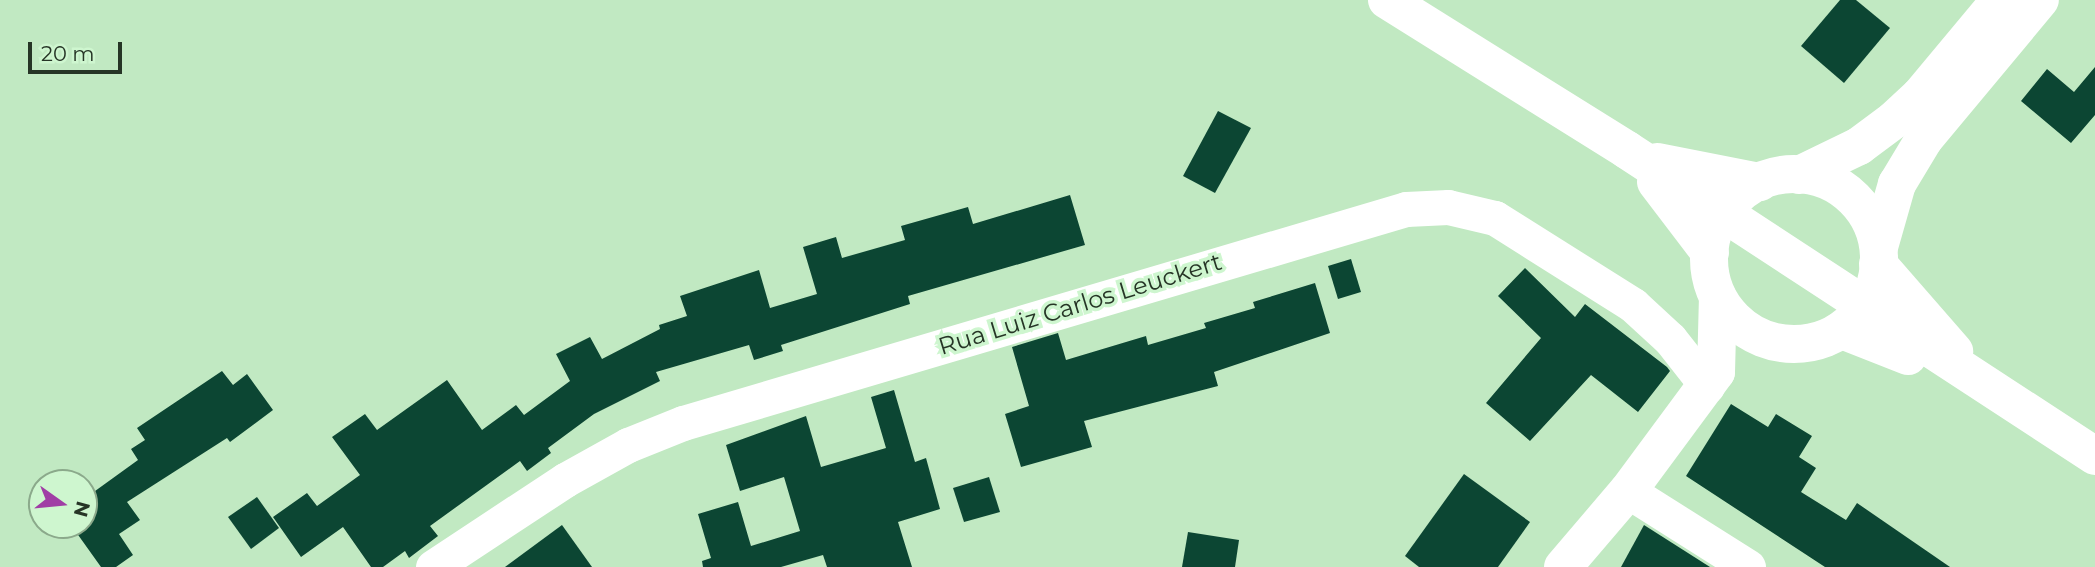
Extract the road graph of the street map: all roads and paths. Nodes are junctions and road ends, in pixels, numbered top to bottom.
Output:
1 (1387, 0) edge
2 (2000, 0) edge
3 (2040, 0) edge
4 (1637, 158) junction
5 (1799, 175) junction
6 (1760, 182) junction
7 (1722, 214) junction
8 (1710, 253) junction
9 (1879, 256) junction
10 (1718, 298) junction
11 (1853, 318) junction
12 (1783, 344) junction
13 (1712, 379) junction
14 (1985, 387) junction
15 (2095, 456) edge
16 (1628, 491) junction
17 (433, 567) edge
18 (1563, 567) edge
19 (1748, 567) edge

1 - 4 main road
2 - 5 main road
3 - 9 main road
4 - 6 main road
4 - 7 main road
4 - 8 main road
5 - 6 main road
5 - 9 main road
6 - 7 main road
7 - 8 main road
7 - 11 main road
8 - 10 main road
9 - 11 main road
9 - 14 main road
10 - 12 main road
10 - 13 main road
11 - 12 main road
11 - 14 main road
12 - 13 main road
13 - 16 main road
13 - 17 street, Rua Luiz Carlos Leuckert
14 - 15 main road
16 - 18 main road
16 - 19 street

